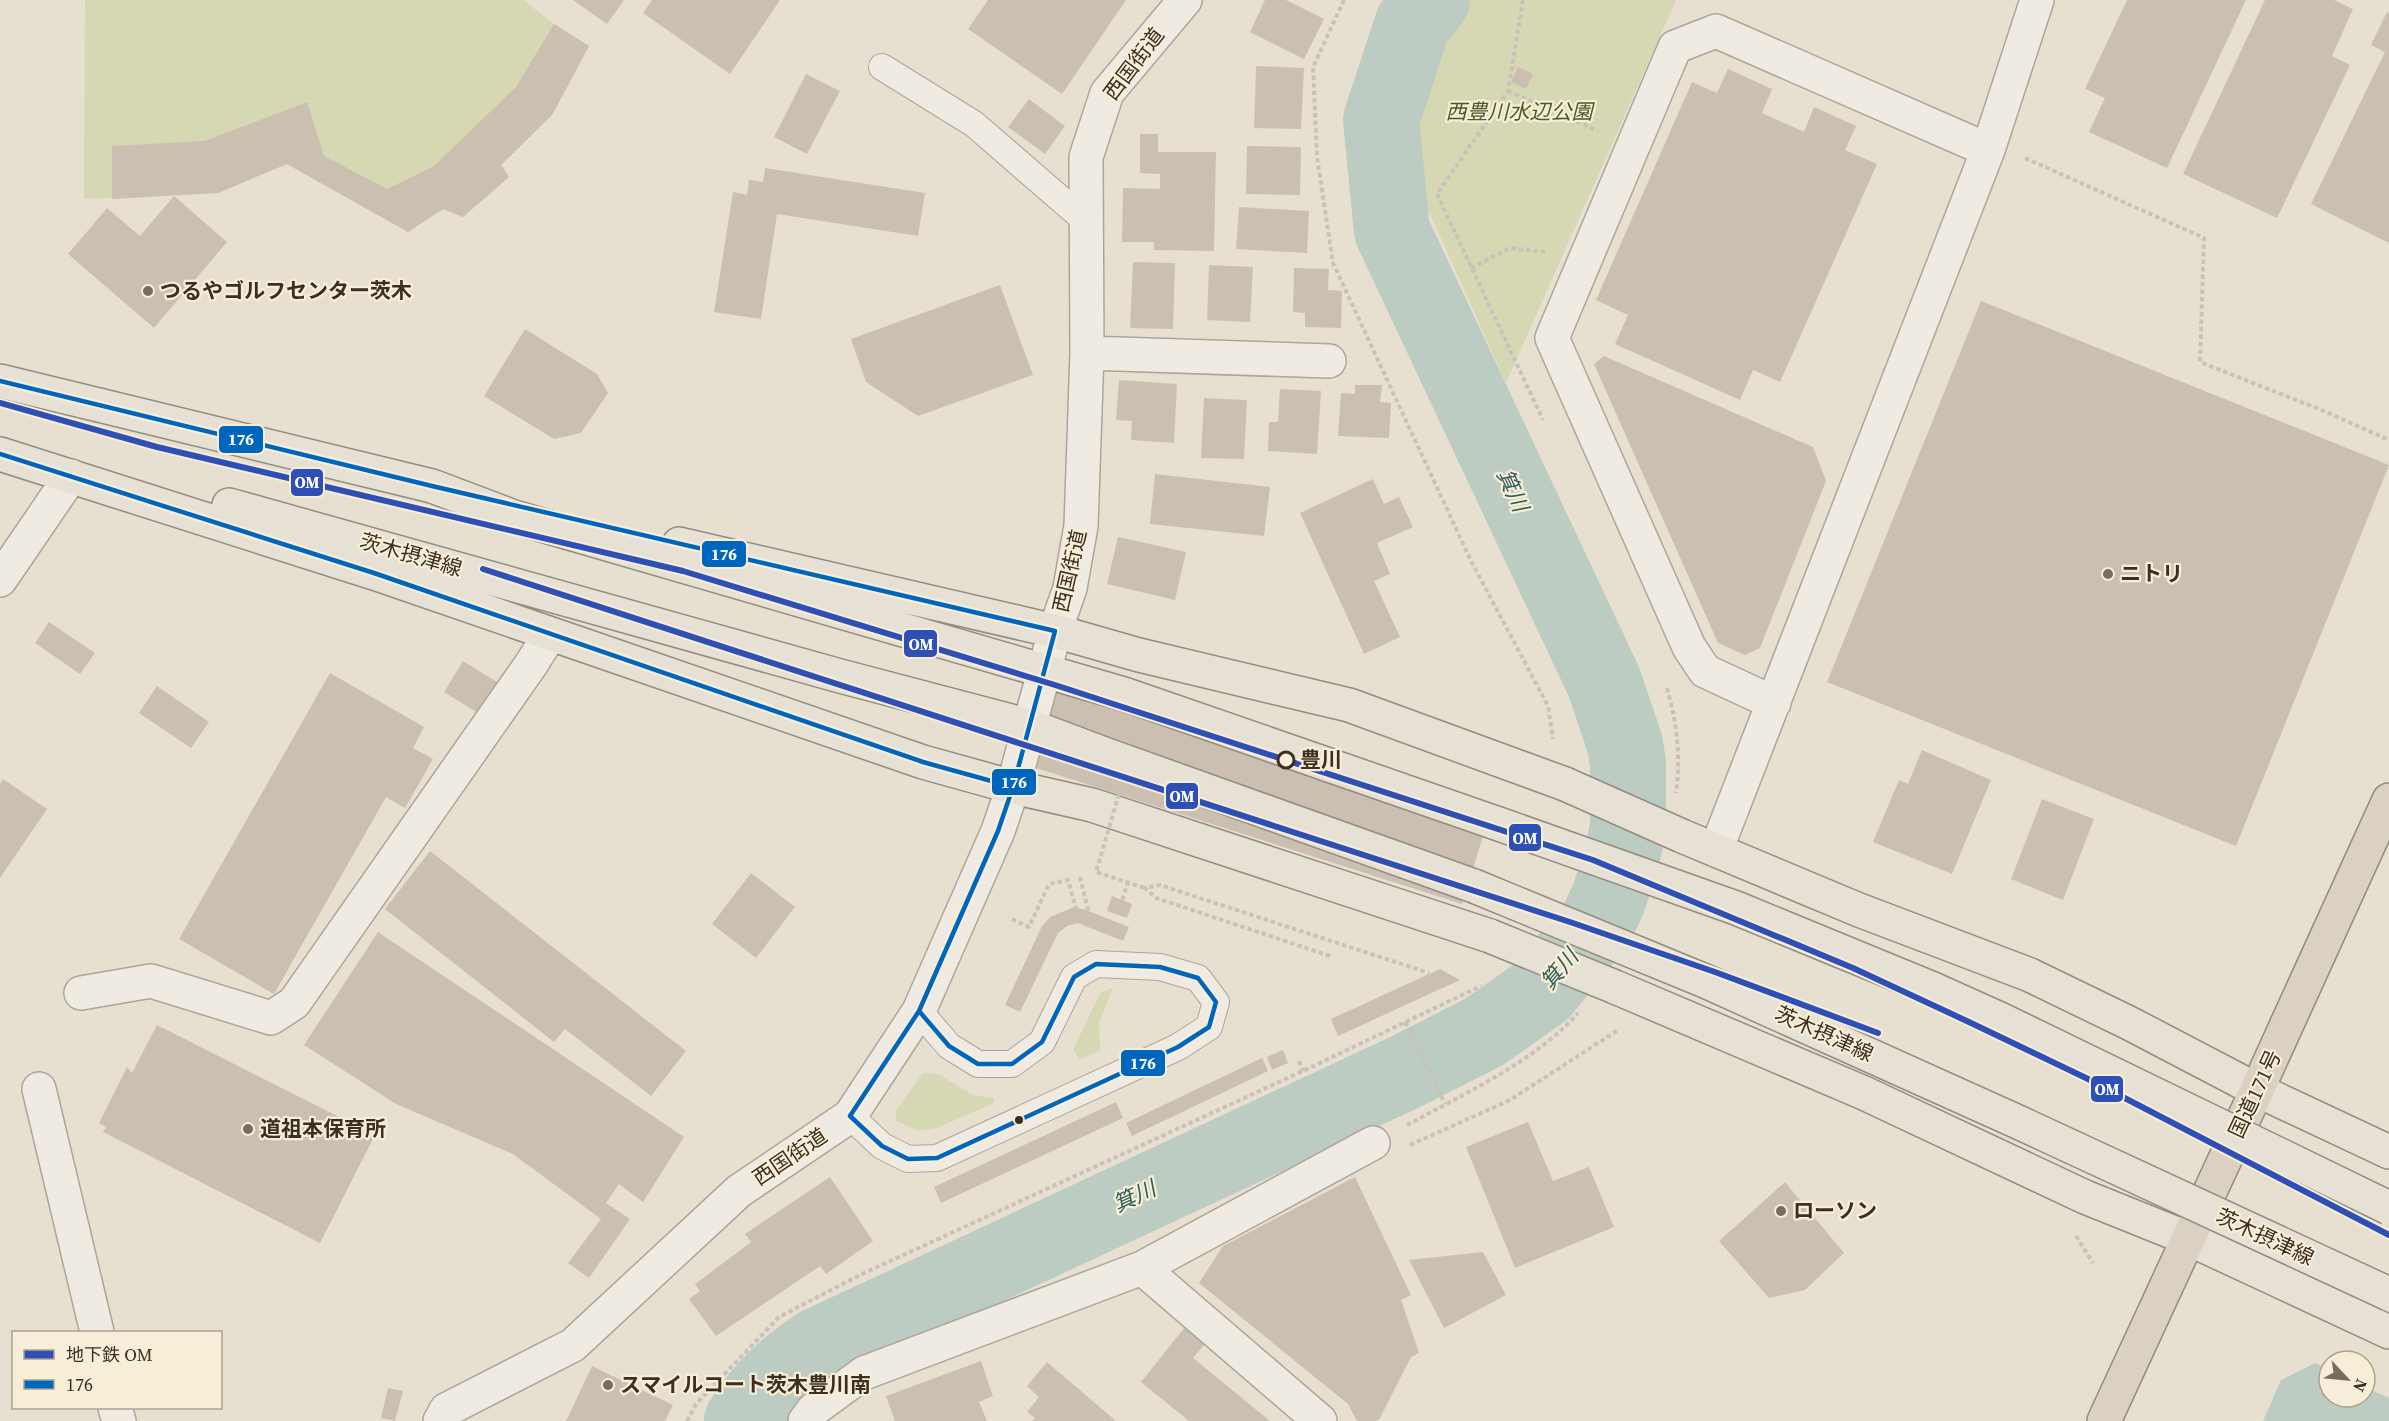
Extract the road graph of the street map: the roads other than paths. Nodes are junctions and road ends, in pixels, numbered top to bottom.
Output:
1 (1185, 0) edge
2 (2037, 0) edge
3 (882, 67) dead end
4 (2002, 152) junction
5 (1086, 221) junction
6 (1087, 353) junction
7 (1329, 361) dead end
8 (0, 381) edge
9 (0, 452) edge
10 (71, 476) junction
11 (432, 486) junction
12 (0, 580) edge
13 (1055, 631) junction
14 (550, 634) junction
15 (1044, 671) junction
16 (1774, 703) junction
17 (1030, 726) junction
18 (1013, 787) junction
19 (2389, 800) edge
20 (1716, 850) junction
21 (81, 993) dead end
22 (919, 1011) junction
23 (39, 1089) dead end
24 (2258, 1090) junction
25 (850, 1116) junction
26 (1373, 1143) road end
27 (2389, 1152) edge
28 (2389, 1208) edge
29 (2187, 1238) junction
30 (1142, 1268) junction
31 (2389, 1294) edge
32 (98, 1331) edge
33 (2389, 1332) edge
34 (440, 1421) edge
35 (805, 1421) edge
36 (1320, 1421) edge
37 (2104, 1421) edge

1 - 5 street, 西国街道
2 - 4 street
3 - 5 lane
4 - 16 street
4 - 16 street
5 - 6 street, 西国街道
6 - 7 street
6 - 13 street, 西国街道
8 - 11 main road
9 - 10 main road
9 - 17 main road, 茨木摂津線
10 - 12 street
10 - 14 main road
11 - 13 main road
11 - 15 main road
13 - 15 street, 西国街道
13 - 20 main road, bridge
14 - 18 main road
14 - 21 street
15 - 17 street, 西国街道
15 - 28 main road, bridge
16 - 20 street
17 - 18 street, 西国街道
17 - 31 main road, 茨木摂津線, bridge
18 - 22 street, 西国街道
18 - 29 main road, bridge
19 - 24 highway, 国道171号
20 - 24 main road
22 - 25 street, 西国街道
22 - 25 lane
23 - 32 street
24 - 27 main road
24 - 29 highway, 国道171号
25 - 34 street, 西国街道
26 - 30 street
29 - 33 main road
29 - 37 highway, 国道171号
30 - 35 street
30 - 36 street

